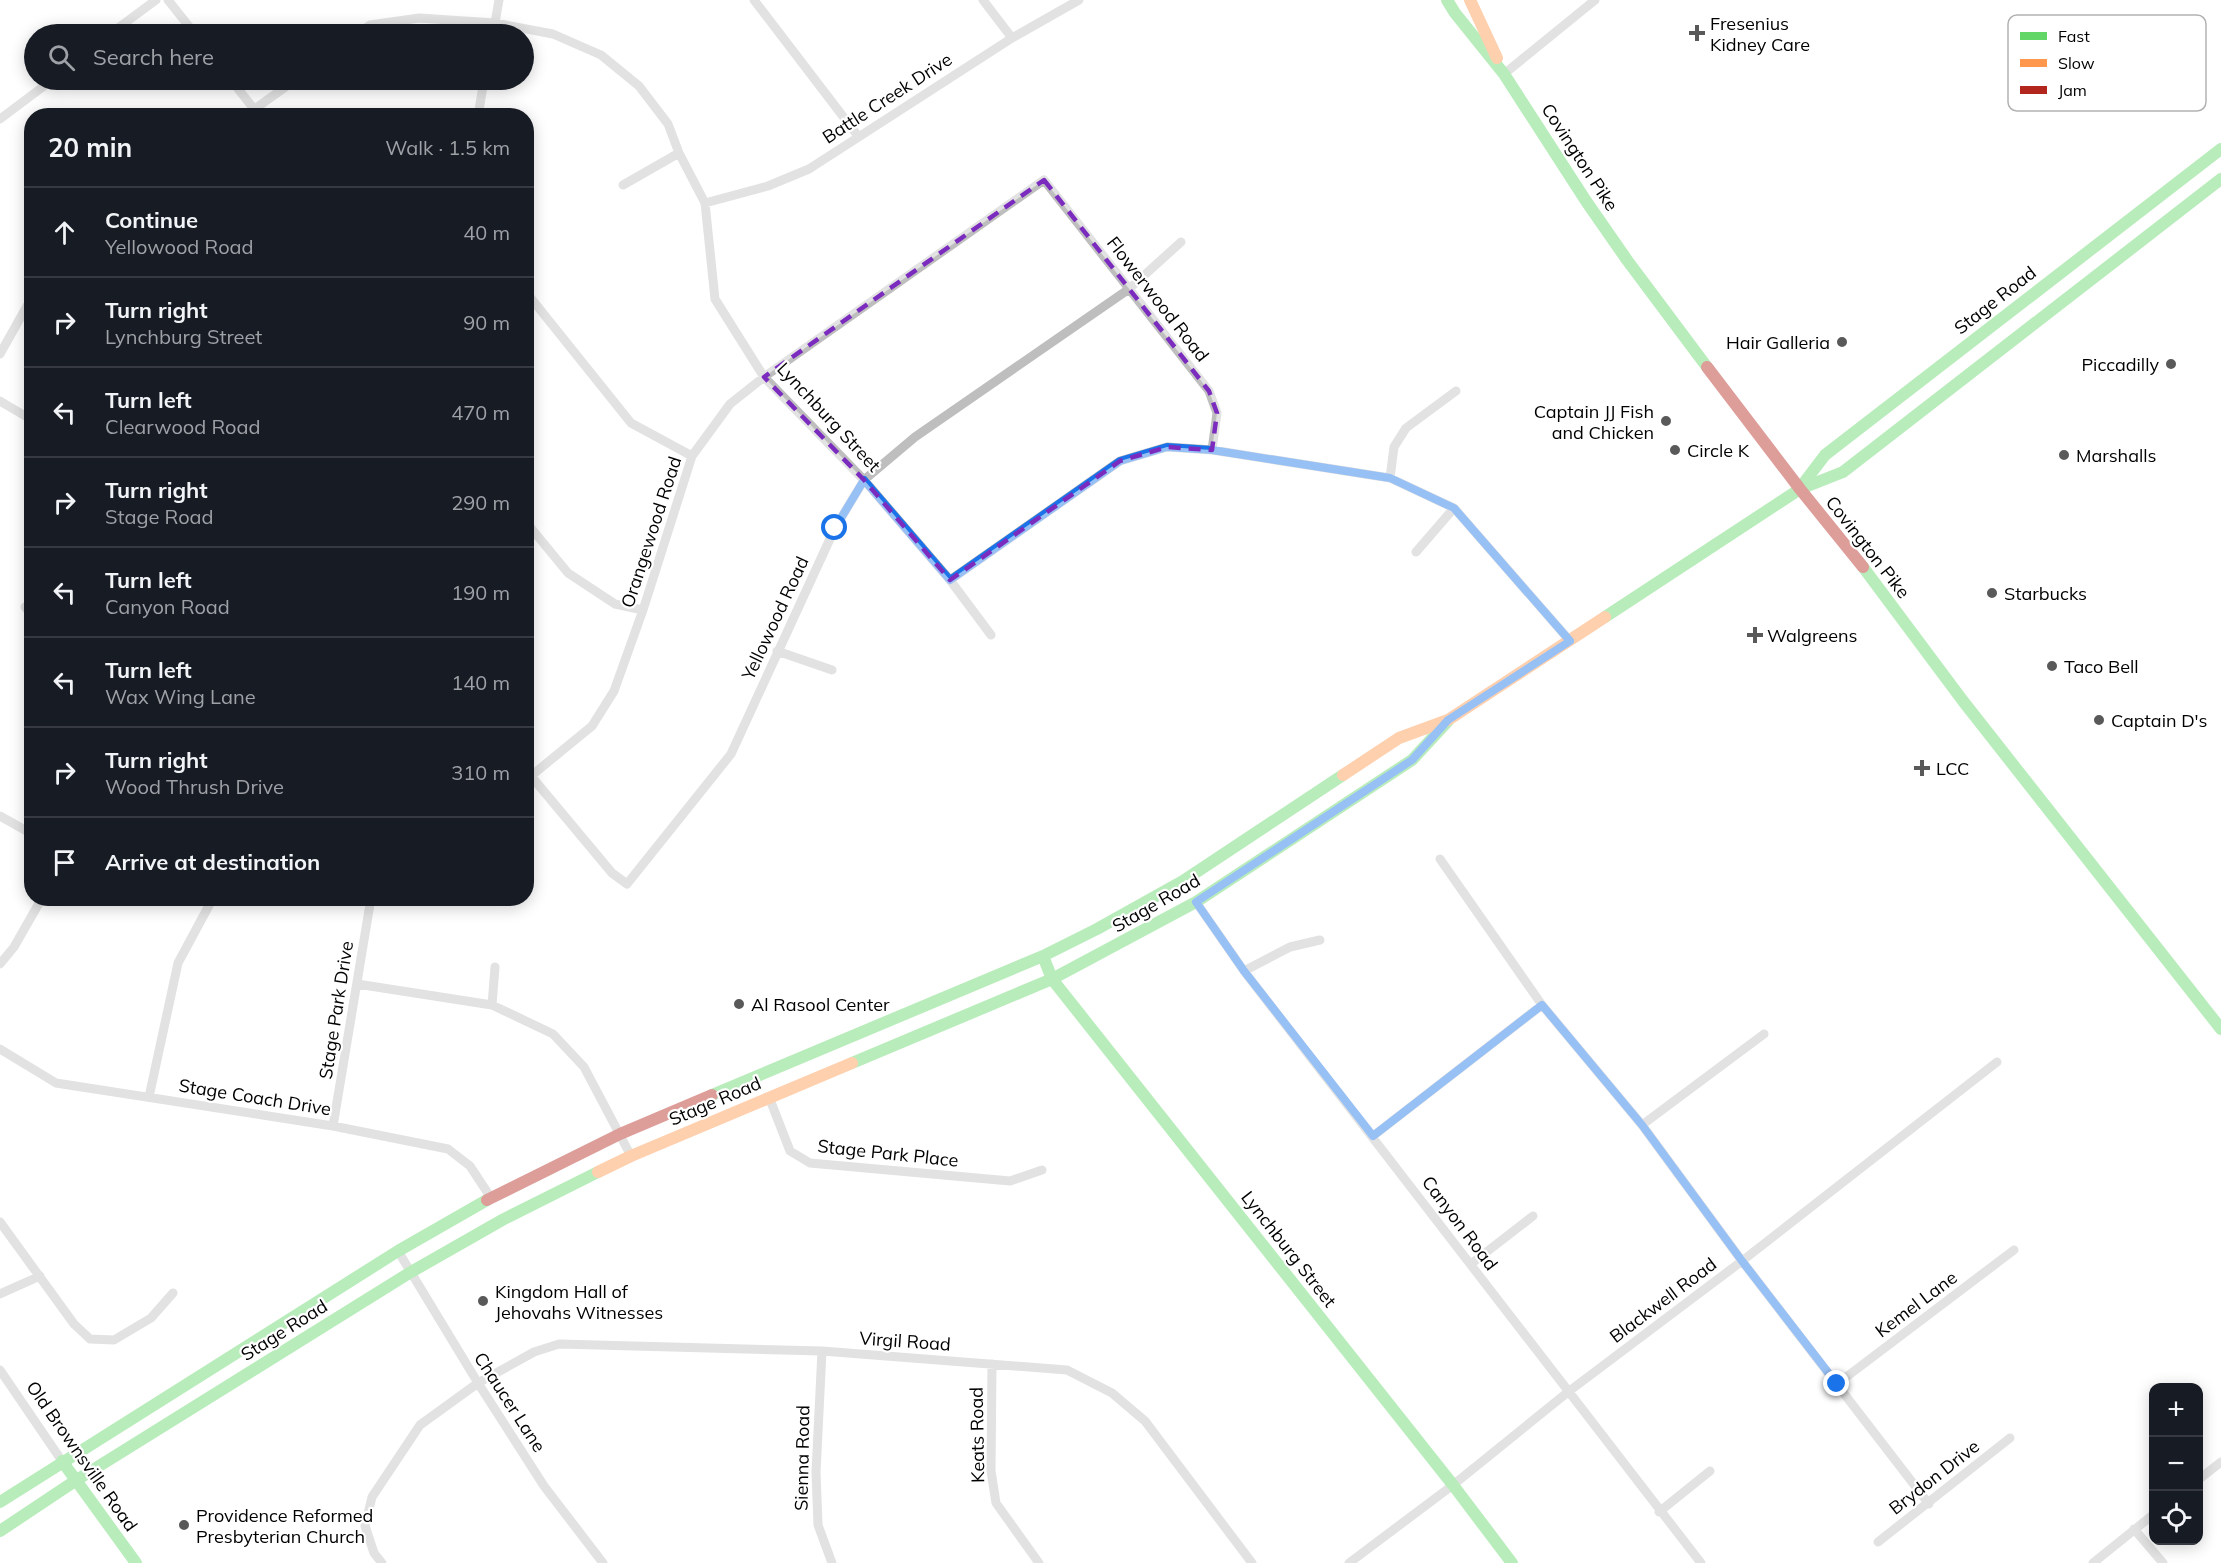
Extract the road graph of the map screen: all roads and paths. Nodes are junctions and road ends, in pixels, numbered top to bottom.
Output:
1 (156, 0) edge
2 (168, 0) edge
3 (499, 0) edge
4 (754, 0) edge
5 (983, 0) edge
6 (1079, 0) edge
7 (1447, 0) edge
8 (1470, 0) edge
9 (1596, 0) edge
10 (495, 23) junction
11 (124, 24) edge
12 (187, 24) edge
13 (377, 24) edge
14 (500, 24) edge
15 (534, 30) edge
16 (1012, 38) junction
17 (1504, 74) junction
18 (39, 90) edge
19 (239, 90) edge
20 (281, 90) edge
21 (482, 90) edge
22 (253, 108) edge
23 (255, 108) edge
24 (479, 108) edge
25 (0, 119) edge
26 (858, 136) junction
27 (2221, 149) edge
28 (679, 153) junction
29 (2221, 179) edge
30 (1044, 180) joint
31 (622, 184) dead end
32 (705, 203) junction
33 (1181, 242) dead end
34 (1130, 289) junction
35 (534, 302) edge
36 (24, 311) edge
37 (0, 354) edge
38 (764, 377) junction
39 (1456, 391) dead end
40 (0, 401) edge
41 (24, 415) edge
42 (1212, 450) junction
43 (692, 456) junction
44 (1390, 478) junction
45 (864, 480) junction
46 (1800, 489) junction
47 (1454, 508) junction
48 (534, 532) edge
49 (1416, 552) dead end
50 (950, 580) junction
51 (643, 610) junction
52 (991, 634) dead end
53 (1570, 641) junction
54 (777, 651) junction
55 (832, 670) dead end
56 (1448, 720) junction
57 (534, 769) edge
58 (534, 779) edge
59 (0, 816) edge
60 (24, 830) edge
61 (1440, 859) dead end
62 (1196, 902) junction
63 (37, 906) edge
64 (209, 906) edge
65 (370, 906) edge
66 (1320, 940) dead end
67 (1043, 956) junction
68 (0, 964) edge
69 (495, 967) dead end
70 (1244, 971) junction
71 (1052, 979) junction
72 (357, 984) junction
73 (492, 1005) junction
74 (1542, 1005) junction
75 (2221, 1029) edge
76 (1764, 1034) dead end
77 (0, 1048) edge
78 (1997, 1062) dead end
79 (149, 1097) junction
80 (769, 1097) junction
81 (1642, 1125) junction
82 (333, 1126) junction
83 (620, 1134) junction
84 (1373, 1136) junction
85 (631, 1156) junction
86 (1042, 1170) dead end
87 (491, 1198) junction
88 (1533, 1216) dead end
89 (0, 1222) edge
90 (2014, 1250) dead end
91 (398, 1251) junction
92 (1742, 1261) junction
93 (1471, 1264) junction
94 (411, 1272) junction
95 (39, 1276) junction
96 (172, 1293) dead end
97 (0, 1294) edge
98 (822, 1351) junction
99 (992, 1364) junction
100 (0, 1370) edge
101 (478, 1383) junction
102 (1837, 1384) junction
103 (1568, 1392) junction
104 (2010, 1438) dead end
105 (62, 1461) junction
106 (2221, 1462) edge
107 (1710, 1471) dead end
108 (2203, 1477) edge
109 (75, 1481) junction
110 (1453, 1485) junction
111 (0, 1502) edge
112 (1929, 1503) junction
113 (1659, 1512) junction
114 (2149, 1518) edge
115 (2134, 1528) junction
116 (0, 1531) edge
117 (1878, 1542) dead end
118 (136, 1563) edge
119 (382, 1563) edge
120 (603, 1563) edge
121 (832, 1563) edge
122 (1039, 1563) edge
123 (1252, 1563) edge
124 (1349, 1563) edge
125 (1512, 1563) edge
126 (1701, 1563) edge
127 (2093, 1563) edge
128 (2163, 1563) edge

1 - 11 street
2 - 12 street
3 - 10 street
4 - 26 street
5 - 16 street
6 - 16 street, Battle Creek Drive
7 - 17 main road, Covington Pike
8 - 17 main road, Covington Pike
9 - 17 street
10 - 13 street, Lynchburg Street
10 - 14 street, Lynchburg Street
15 - 28 street, Lynchburg Street
16 - 26 street, Battle Creek Drive
17 - 46 main road, Covington Pike
18 - 25 street
19 - 22 street
20 - 23 street
21 - 24 street
26 - 32 street, Battle Creek Drive
27 - 46 main road, Stage Road
28 - 31 street
28 - 32 street, Lynchburg Street
29 - 46 main road, Stage Road
30 - 34 street, Flowerwood Road
30 - 38 street, Orangewood Road
32 - 38 street, Lynchburg Street
33 - 34 street, Yellowood Road
34 - 42 street, Flowerwood Road
34 - 45 street, Yellowood Road
35 - 43 street
36 - 37 street
38 - 43 street, Orangewood Road
38 - 45 street, Lynchburg Street
39 - 44 street
40 - 41 street
42 - 44 street
42 - 50 street
43 - 51 street, Orangewood Road
44 - 47 street
45 - 50 street, Lynchburg Street
45 - 54 street, Yellowood Road
46 - 53 main road, Stage Road
46 - 75 main road, Covington Pike
47 - 49 street
47 - 53 street
48 - 51 street
50 - 52 street, Lynchburg Street
51 - 57 street, Orangewood Road
53 - 56 main road, Stage Road
54 - 55 street
54 - 58 street, Yellowood Road
56 - 62 main road, Stage Road
56 - 67 main road, Stage Road
59 - 60 street
61 - 74 street
62 - 70 street, Canyon Road
62 - 71 main road, Stage Road
63 - 68 street
64 - 79 street
65 - 72 street, Stage Park Drive
66 - 70 street
67 - 71 main road, Lynchburg Street
67 - 83 main road, Stage Road
69 - 73 street
70 - 84 street, Canyon Road
71 - 80 main road, Stage Road
71 - 110 main road, Lynchburg Street
72 - 73 street
72 - 82 street, Stage Park Drive
73 - 83 street
74 - 81 street
74 - 84 street
76 - 81 street
77 - 79 street, Stage Coach Drive
78 - 92 street, Blackwell Road
79 - 82 street, Stage Coach Drive
80 - 85 main road, Stage Road
80 - 86 street, Stage Park Place
81 - 92 street
82 - 87 street, Stage Coach Drive
83 - 85 street
83 - 87 main road, Stage Road
84 - 93 street, Canyon Road
85 - 94 main road, Stage Road
87 - 91 main road, Stage Road
88 - 93 street
89 - 95 street
90 - 102 street, Kemel Lane
91 - 94 street, Chaucer Lane
91 - 105 main road, Stage Road
92 - 102 street
92 - 103 street, Blackwell Road
93 - 103 street, Canyon Road
94 - 101 street, Chaucer Lane
94 - 109 main road, Stage Road
95 - 96 street
95 - 97 street
98 - 99 street, Virgil Road
98 - 101 street, Virgil Road
98 - 121 street, Sienna Road
99 - 122 street, Keats Road
99 - 123 street, Virgil Road
100 - 105 street, Old Brownsville Road
101 - 119 street, Virgil Road
101 - 120 street, Chaucer Lane
102 - 112 street
103 - 110 street, Blackwell Road
103 - 113 street, Canyon Road
104 - 112 street, Brydon Drive
105 - 109 main road, Old Brownsville Road
105 - 111 main road, Stage Road
106 - 108 street
107 - 113 street
109 - 116 main road, Stage Road
109 - 118 main road, Old Brownsville Road
110 - 124 street, Blackwell Road
110 - 125 main road, Lynchburg Street
112 - 117 street, Brydon Drive
113 - 126 street, Canyon Road
114 - 115 street
115 - 127 street
115 - 128 street

